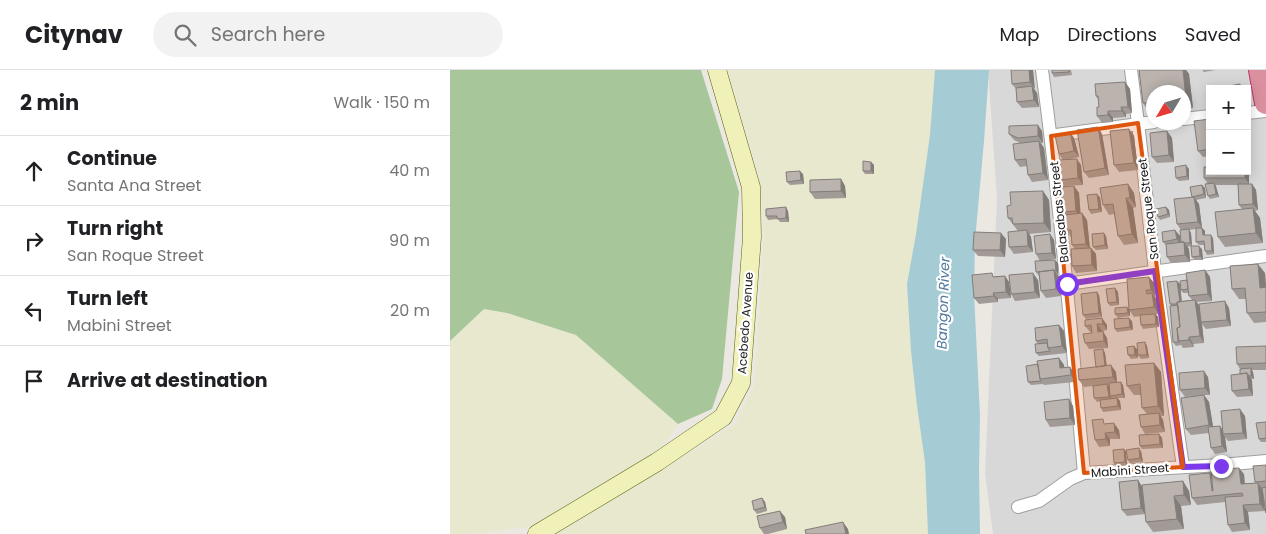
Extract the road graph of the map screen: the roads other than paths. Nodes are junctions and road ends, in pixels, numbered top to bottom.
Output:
1 (717, 70) edge
2 (1042, 70) edge
3 (1131, 70) edge
4 (1260, 70) edge
5 (1266, 103) edge
6 (1266, 111) edge
7 (1251, 113) edge
8 (1206, 116) edge
9 (1191, 118) edge
10 (1146, 122) edge
11 (1138, 123) junction
12 (1051, 136) junction
13 (1266, 256) edge
14 (1155, 271) junction
15 (1067, 284) junction
16 (1266, 461) edge
17 (1183, 467) junction
18 (1084, 473) junction
19 (1018, 507) dead end
20 (537, 534) edge

1 - 20 street, Acebedo Avenue
2 - 12 street, Balasabas Street
3 - 11 street, San Roque Street
4 - 5 highway
6 - 7 street
8 - 9 street
10 - 11 street
11 - 12 street
11 - 14 street, San Roque Street
12 - 15 street, Balasabas Street
13 - 14 street
14 - 15 street
14 - 17 street, San Roque Street
15 - 18 street, Balasabas Street
16 - 17 street, Mabini Street
17 - 18 street, Mabini Street
18 - 19 street

